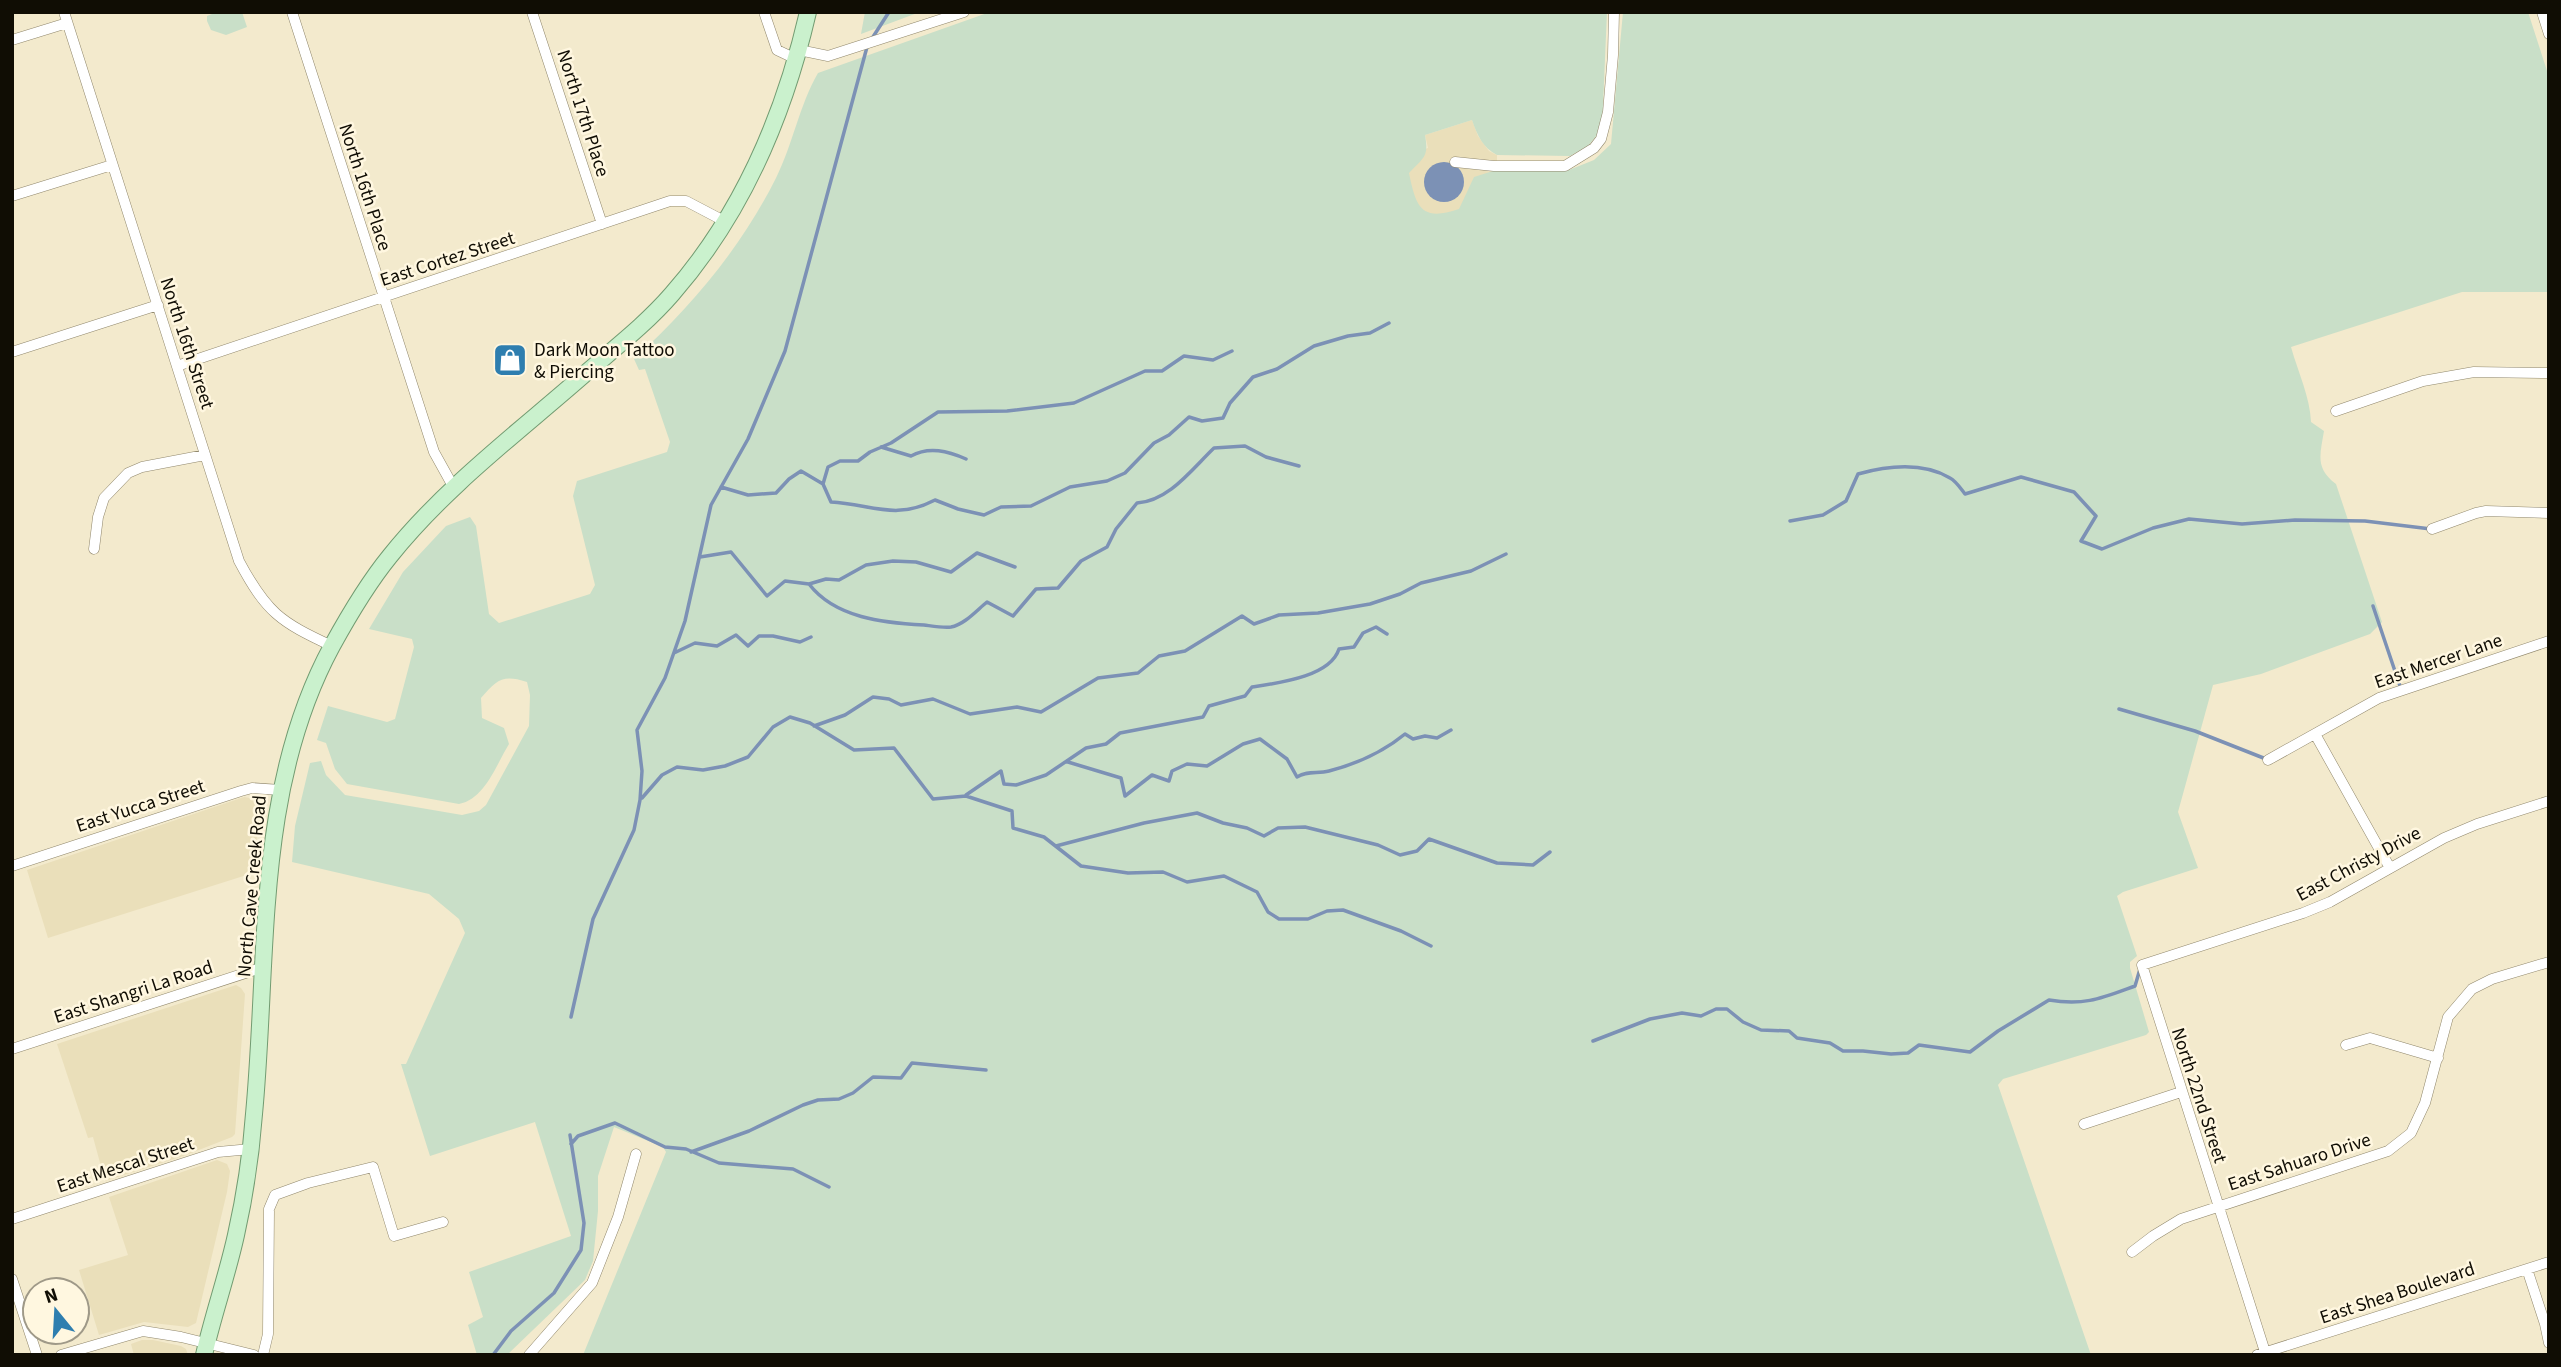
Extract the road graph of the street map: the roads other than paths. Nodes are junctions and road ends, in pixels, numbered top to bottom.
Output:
1 (292, 12) edge
2 (533, 12) edge
3 (764, 12) edge
4 (808, 12) edge
5 (964, 12) edge
6 (1614, 12) edge
7 (2542, 12) edge
8 (65, 17) edge
9 (2549, 34) edge
10 (12, 40) edge
11 (798, 55) junction
12 (1455, 162) dead end
13 (112, 164) junction
14 (12, 196) edge
15 (726, 222) junction
16 (602, 224) junction
17 (383, 298) junction
18 (158, 306) junction
19 (12, 352) edge
20 (177, 366) junction
21 (2549, 373) edge
22 (2336, 411) dead end
23 (205, 455) junction
24 (454, 488) junction
25 (2549, 513) edge
26 (2432, 529) dead end
27 (94, 549) dead end
28 (2549, 641) edge
29 (332, 646) junction
30 (2315, 734) junction
31 (2268, 760) dead end
32 (281, 790) junction
33 (2549, 801) edge
34 (12, 866) edge
35 (2390, 868) junction
36 (2549, 962) edge
37 (2142, 965) joint
38 (264, 967) junction
39 (2346, 1045) dead end
40 (12, 1049) edge
41 (2438, 1058) junction
42 (2181, 1092) junction
43 (2084, 1124) dead end
44 (251, 1149) junction
45 (636, 1154) dead end
46 (2217, 1206) junction
47 (12, 1219) edge
48 (443, 1222) dead end
49 (2132, 1252) dead end
50 (2549, 1262) edge
51 (2527, 1269) junction
52 (12, 1279) edge
53 (2549, 1342) edge
54 (206, 1349) edge
55 (2263, 1354) edge
56 (37, 1355) edge
57 (61, 1355) edge
58 (254, 1355) edge
59 (263, 1355) edge
60 (529, 1355) edge

1 - 17 street, North 16th Place
2 - 16 street, North 17th Place
3 - 11 street
4 - 11 main road, North Cave Creek Road
5 - 11 street
6 - 12 street
7 - 9 street
8 - 10 street
8 - 13 street, North 16th Street
11 - 15 main road, North Cave Creek Road
13 - 14 street
13 - 18 street, North 16th Street
15 - 16 street, East Cortez Street
15 - 24 main road, North Cave Creek Road
16 - 17 street, East Cortez Street
17 - 20 street, East Cortez Street
17 - 24 street, North 16th Place
18 - 19 street
18 - 20 street, North 16th Street
20 - 23 street, North 16th Street
21 - 22 street
23 - 27 street
23 - 29 street, North 16th Street
24 - 29 main road, North Cave Creek Road
25 - 26 street
28 - 30 street, East Mercer Lane
29 - 32 main road, North Cave Creek Road
30 - 31 street, East Mercer Lane
30 - 35 street
32 - 34 street, East Yucca Street
32 - 38 main road, North Cave Creek Road
33 - 35 street, East Christy Drive
35 - 37 street, East Christy Drive
36 - 41 street, East Sahuaro Drive
37 - 42 street, North 22nd Street
38 - 40 street, East Shangri La Road
38 - 44 main road, North Cave Creek Road
39 - 41 street
41 - 46 street, East Sahuaro Drive
42 - 43 street
42 - 46 street, North 22nd Street
44 - 47 street, East Mescal Street
44 - 54 main road, North Cave Creek Road
45 - 60 street
46 - 49 street, East Sahuaro Drive
46 - 55 street, North 22nd Street
48 - 59 street
50 - 51 street, East Shea Boulevard
51 - 53 street
51 - 55 street, East Shea Boulevard
52 - 56 street
54 - 57 street
54 - 58 street

